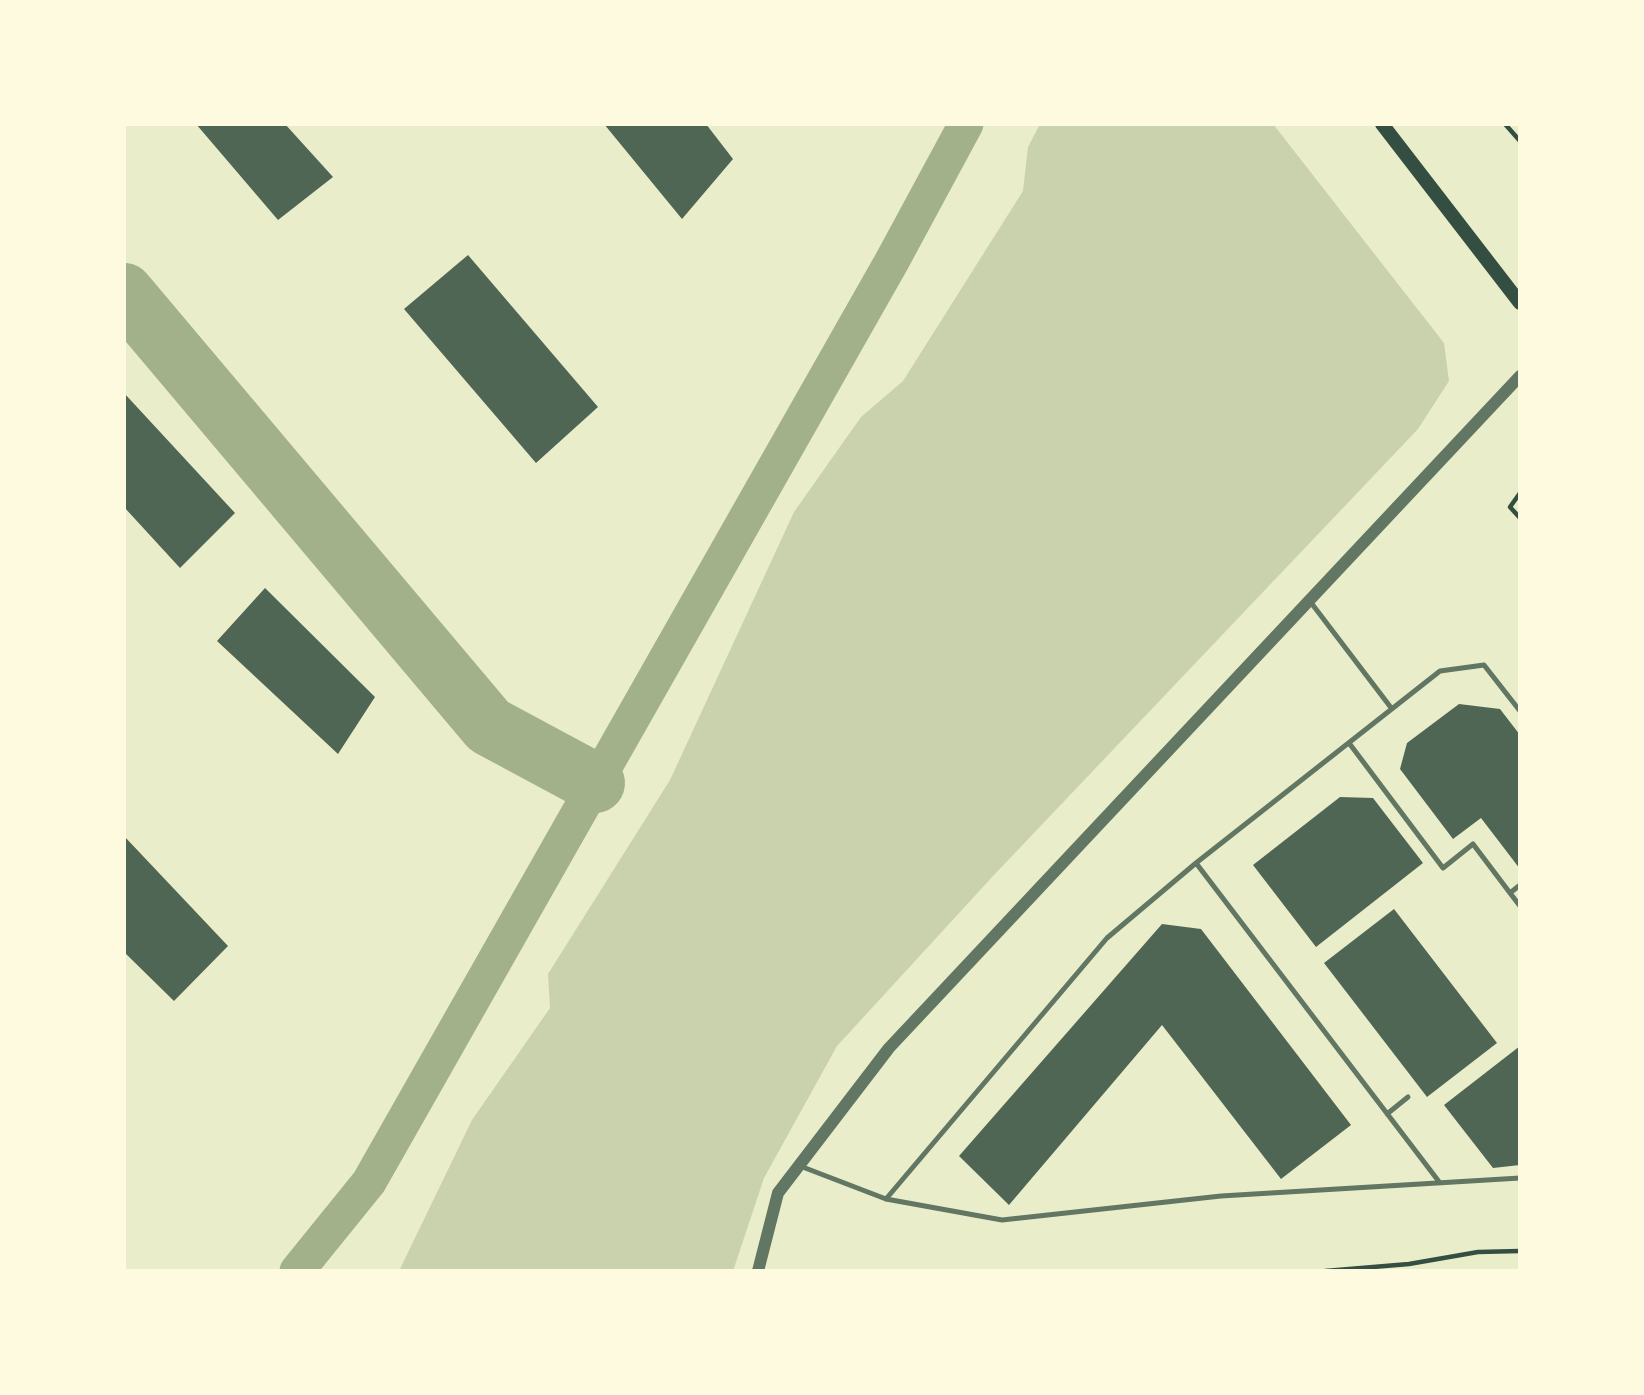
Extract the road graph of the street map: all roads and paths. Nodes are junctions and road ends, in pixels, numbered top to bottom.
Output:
1 (1382, 124) edge
2 (1505, 124) edge
3 (1520, 141) edge
4 (1520, 303) edge
5 (1520, 376) edge
6 (1520, 493) edge
7 (1520, 518) edge
8 (1309, 600) junction
9 (1392, 709) junction
10 (1520, 710) edge
11 (1349, 743) junction
12 (1196, 863) junction
13 (1520, 885) edge
14 (1510, 893) junction
15 (1520, 906) edge
16 (1408, 1097) dead end
17 (1387, 1114) junction
18 (800, 1166) junction
19 (1520, 1178) edge
20 (1440, 1183) junction
21 (886, 1199) junction
22 (1520, 1251) edge
23 (758, 1271) edge
24 (1325, 1271) edge

1 - 4 main road
2 - 3 path
5 - 8 street
6 - 7 path
8 - 9 lane
8 - 18 street
9 - 10 lane
9 - 11 lane
11 - 12 lane
11 - 14 lane
12 - 17 lane
12 - 21 lane
13 - 14 lane
14 - 15 lane
16 - 17 lane
17 - 20 lane
18 - 21 lane
18 - 23 street
19 - 20 lane
20 - 21 lane
22 - 24 path

